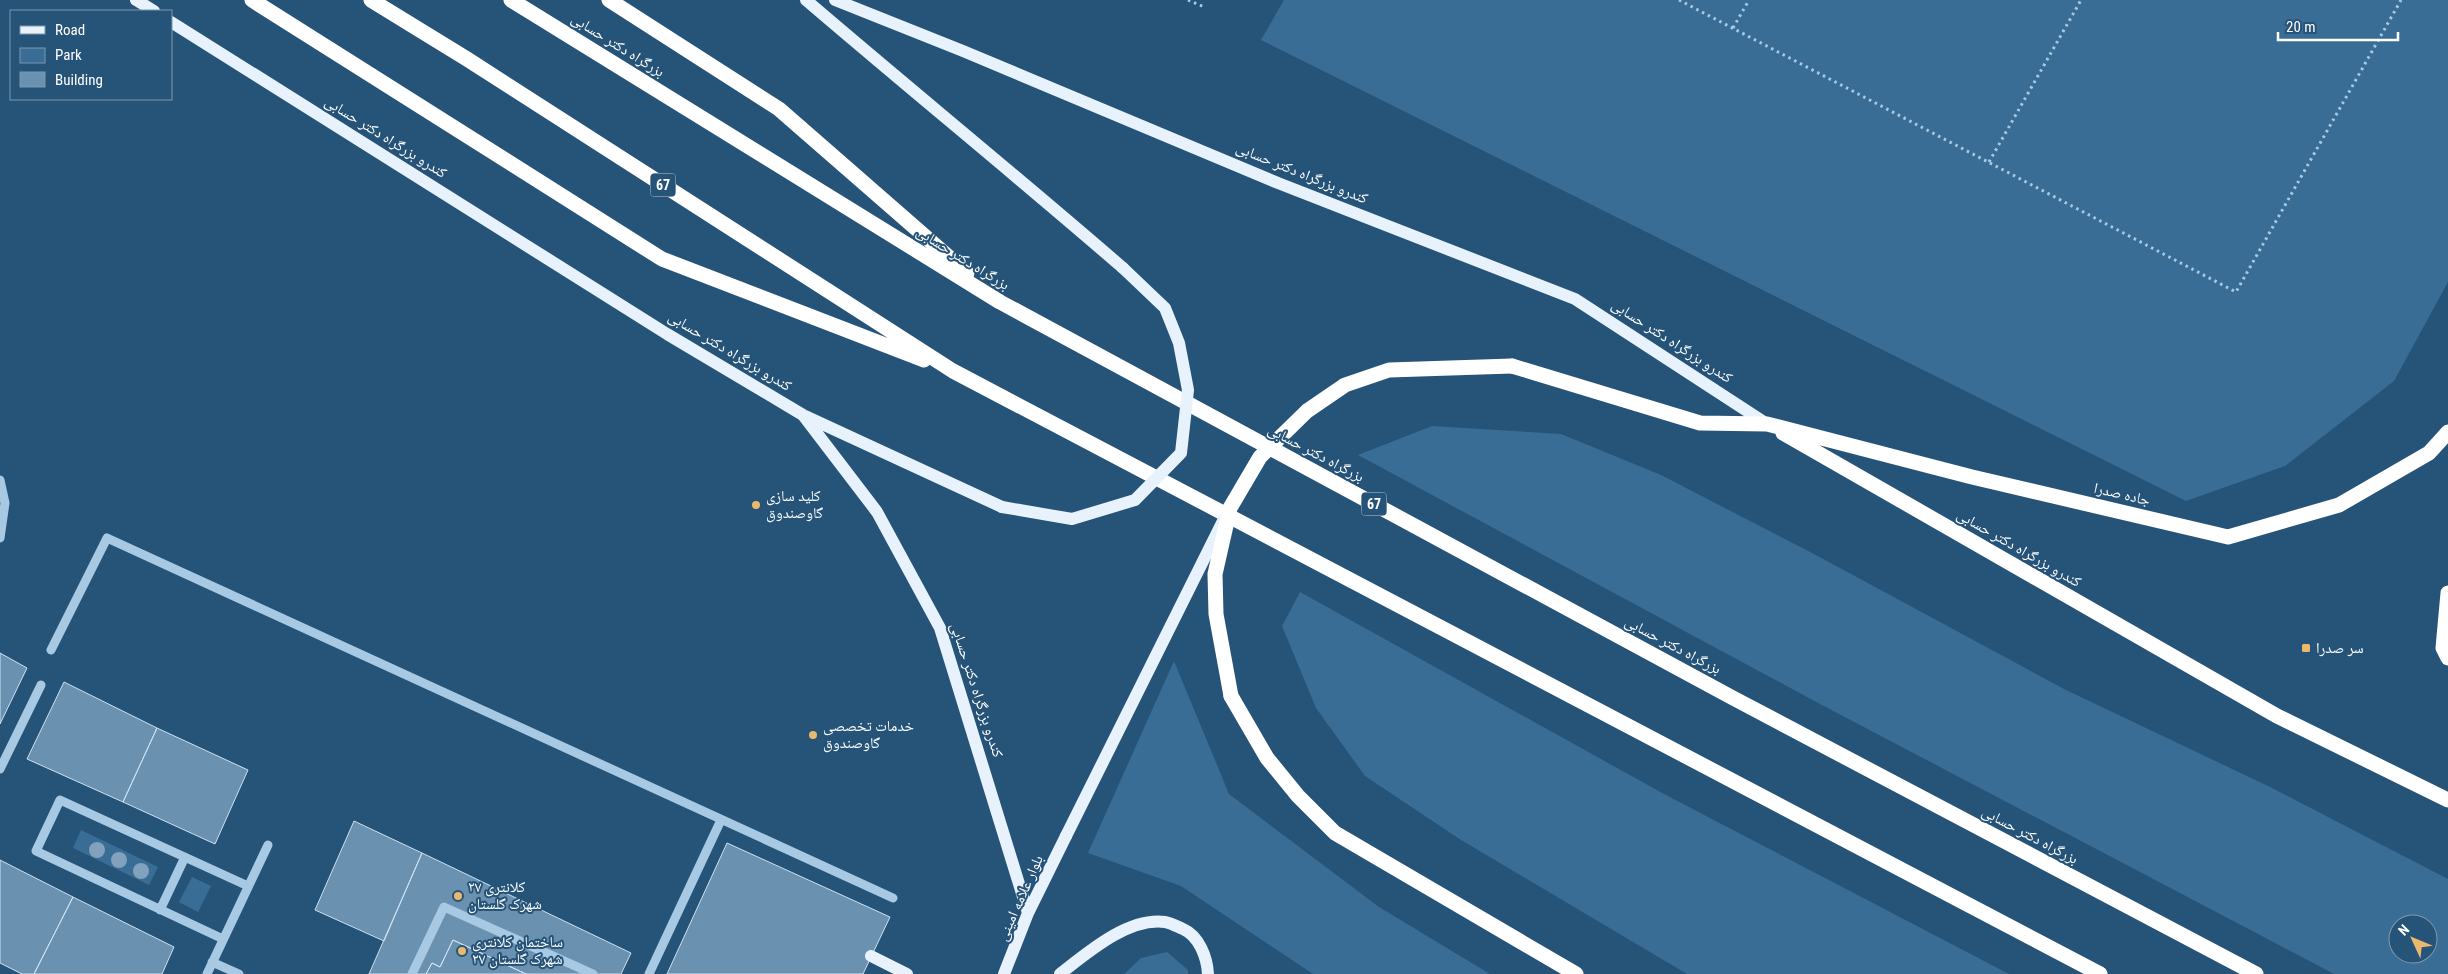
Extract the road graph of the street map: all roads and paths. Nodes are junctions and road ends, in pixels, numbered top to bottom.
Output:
1 (136, 0) edge
2 (252, 0) edge
3 (371, 0) edge
4 (511, 0) edge
5 (608, 0) edge
6 (806, 0) edge
7 (835, 0) edge
8 (1188, 0) edge
9 (1679, 0) edge
10 (1749, 0) edge
11 (2081, 0) edge
12 (2401, 0) edge
13 (1204, 7) dead end
14 (152, 10) edge
15 (172, 23) edge
16 (1733, 28) junction
17 (1988, 162) junction
18 (1000, 302) junction
19 (953, 371) junction
20 (803, 415) junction
21 (1767, 424) junction
22 (2448, 432) edge
23 (0, 480) edge
24 (1230, 508) junction
25 (0, 538) edge
26 (2448, 593) edge
27 (51, 650) dead end
28 (2448, 658) edge
29 (41, 685) dead end
30 (0, 769) edge
31 (2448, 800) edge
32 (722, 820) junction
33 (268, 846) dead end
34 (185, 857) junction
35 (248, 886) junction
36 (893, 898) dead end
37 (160, 910) junction
38 (1028, 913) junction
39 (223, 939) junction
40 (871, 956) dead end
41 (212, 962) junction
42 (207, 974) edge
43 (239, 974) edge
44 (412, 974) edge
45 (593, 974) edge
46 (649, 974) edge
47 (907, 974) edge
48 (1004, 974) edge
49 (1060, 974) edge
50 (1208, 974) edge
51 (1576, 974) edge
52 (2100, 974) edge
53 (2256, 974) edge

1 - 14 main road
2 - 19 highway
3 - 19 highway, 67
4 - 18 highway, بزرگراه دکتر حسابی / 67
5 - 18 highway
6 - 20 main road, bridge
7 - 21 main road, کندرو بزرگراه دکتر حسابی
8 - 13 path
9 - 16 path
10 - 16 path
11 - 17 path
12 - 17 path
15 - 20 main road, کندرو بزرگراه دکتر حسابی
16 - 17 path
18 - 53 highway, بزرگراه دکتر حسابی / 67
19 - 52 highway, 67
20 - 38 main road, کندرو بزرگراه دکتر حسابی
21 - 22 highway, جاده صدرا
21 - 24 highway, جاده صدرا, bridge
21 - 31 highway, کندرو بزرگراه دکتر حسابی
23 - 25 street
24 - 38 main road, بلوار علامه امینی, bridge
24 - 51 highway, جاده صدرا, bridge
26 - 28 highway
27 - 32 street
29 - 30 street
32 - 36 street
32 - 46 street
33 - 35 street
34 - 35 street
34 - 37 street
34 - 37 street
35 - 39 street
37 - 39 street
38 - 48 main road, بلوار علامه امینی
39 - 41 street
40 - 47 main road
41 - 42 street
41 - 43 street
44 - 45 street
49 - 50 main road

